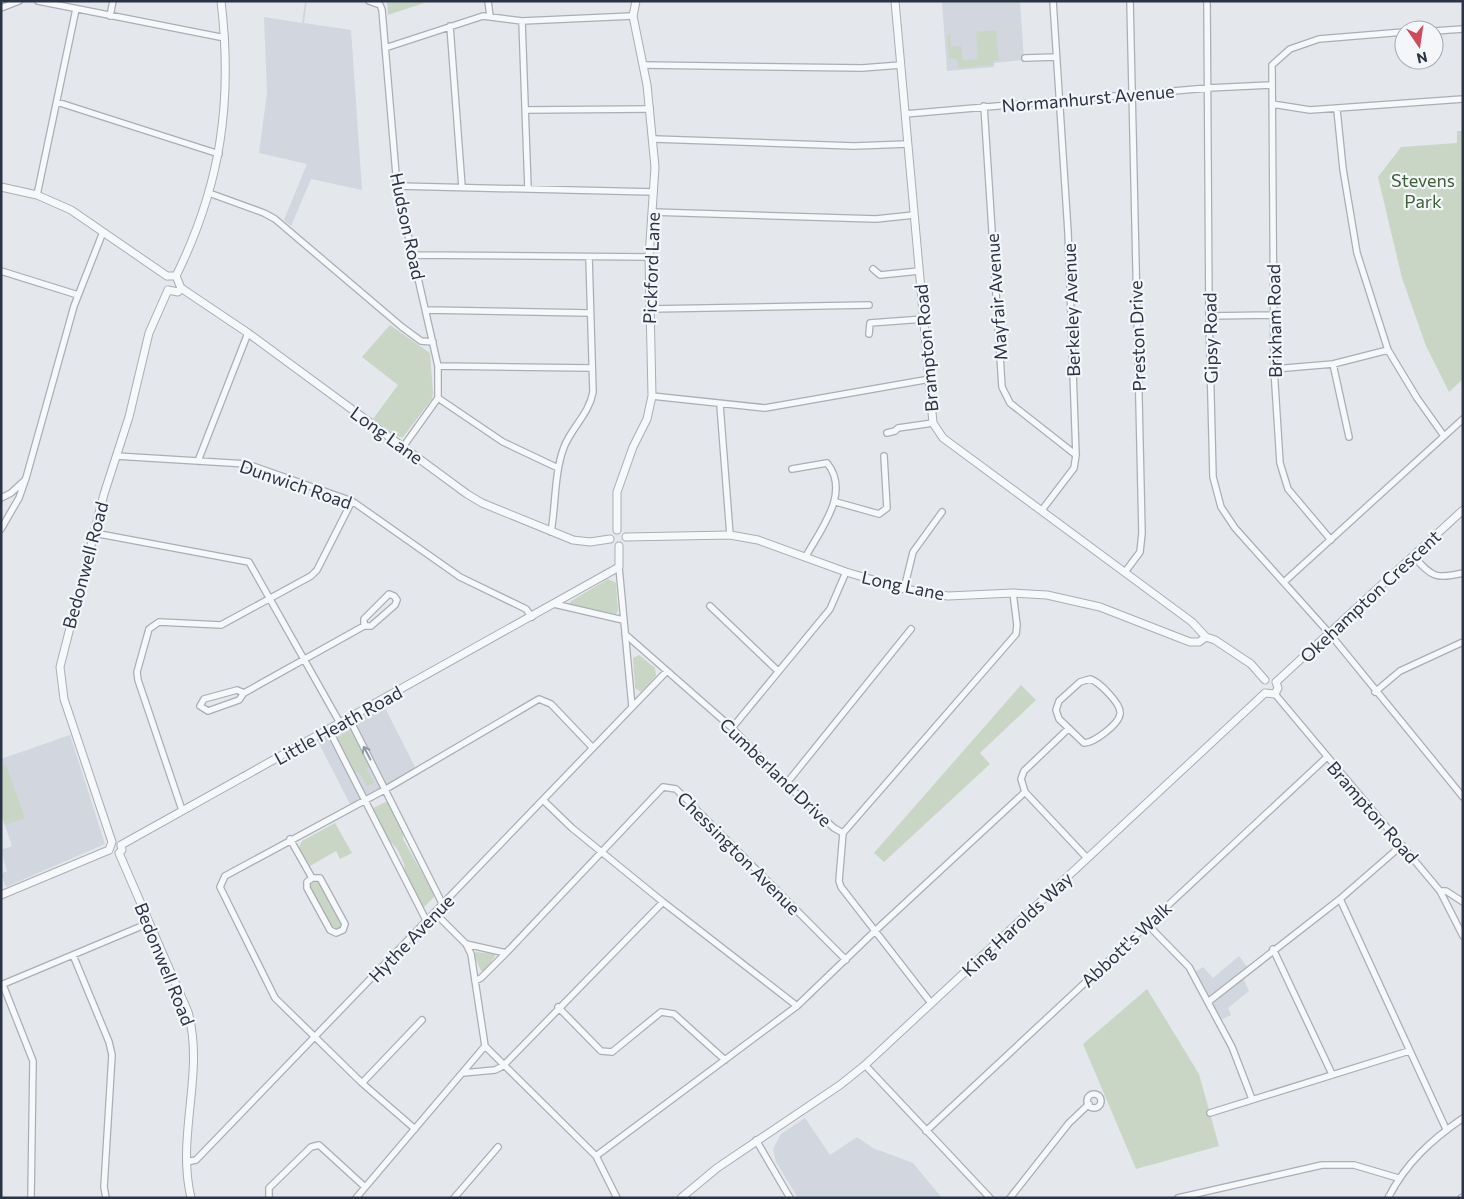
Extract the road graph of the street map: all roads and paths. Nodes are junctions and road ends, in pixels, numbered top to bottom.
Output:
1 (19, 1) edge
2 (38, 1) edge
3 (113, 1) edge
4 (221, 1) edge
5 (369, 1) edge
6 (488, 1) edge
7 (636, 1) edge
8 (895, 1) edge
9 (1053, 1) edge
10 (1130, 1) edge
11 (1207, 1) edge
12 (1, 8) edge
13 (76, 9) junction
14 (110, 16) junction
15 (490, 16) junction
16 (632, 16) junction
17 (522, 21) junction
18 (450, 26) junction
19 (1463, 29) edge
20 (1444, 30) edge
21 (1394, 33) edge
22 (225, 38) junction
23 (384, 48) junction
24 (1056, 57) junction
25 (1025, 58) dead end
26 (901, 65) junction
27 (643, 66) junction
28 (1271, 85) junction
29 (1208, 88) junction
30 (1131, 94) junction
31 (1463, 99) edge
32 (1059, 100) junction
33 (57, 102) junction
34 (1272, 104) junction
35 (984, 106) junction
36 (650, 109) junction
37 (527, 110) junction
38 (1337, 110) junction
39 (905, 114) junction
40 (654, 139) junction
41 (908, 144) junction
42 (219, 154) junction
43 (397, 186) junction
44 (1, 187) edge
45 (462, 187) junction
46 (528, 189) junction
47 (654, 192) junction
48 (209, 193) junction
49 (37, 195) junction
50 (652, 212) junction
51 (914, 215) junction
52 (103, 232) junction
53 (413, 255) junction
54 (589, 257) junction
55 (649, 257) junction
56 (873, 269) dead end
57 (2, 271) edge
58 (920, 271) junction
59 (167, 276) junction
60 (176, 276) junction
61 (1, 280) edge
62 (181, 288) junction
63 (168, 290) junction
64 (78, 294) junction
65 (869, 305) dead end
66 (649, 309) junction
67 (426, 310) junction
68 (589, 313) junction
69 (1274, 315) junction
70 (1209, 316) junction
71 (924, 319) junction
72 (248, 334) junction
73 (869, 334) dead end
74 (433, 342) junction
75 (1388, 350) junction
76 (1333, 364) junction
77 (438, 366) junction
78 (591, 368) junction
79 (1274, 369) junction
80 (930, 379) junction
81 (652, 396) junction
82 (438, 398) junction
83 (720, 405) junction
84 (1463, 419) edge
85 (934, 423) junction
86 (887, 432) dead end
87 (1444, 436) junction
88 (1349, 437) dead end
89 (403, 447) junction
90 (1076, 455) junction
91 (116, 456) junction
92 (884, 456) dead end
93 (198, 461) junction
94 (558, 468) junction
95 (792, 468) dead end
96 (26, 478) junction
97 (1, 498) edge
98 (352, 501) junction
99 (836, 502) junction
100 (1042, 510) junction
101 (1463, 510) edge
102 (942, 512) dead end
103 (1, 513) edge
104 (8, 518) junction
105 (1, 529) edge
106 (617, 530) junction
107 (551, 532) junction
108 (94, 533) junction
109 (730, 535) junction
110 (626, 537) junction
111 (610, 539) junction
112 (1331, 540) junction
113 (619, 546) junction
114 (806, 556) junction
115 (1413, 556) junction
116 (620, 567) junction
117 (846, 572) junction
118 (1125, 572) junction
119 (1463, 574) edge
120 (1284, 582) junction
121 (904, 589) junction
122 (1013, 593) junction
123 (270, 599) junction
124 (554, 604) junction
125 (710, 606) dead end
126 (532, 617) junction
127 (623, 620) junction
128 (364, 626) junction
129 (911, 629) dead end
130 (625, 634) junction
131 (1330, 634) junction
132 (1206, 637) junction
133 (1463, 642) edge
134 (304, 660) junction
135 (778, 671) junction
136 (666, 672) junction
137 (1265, 680) junction
138 (1276, 682) junction
139 (1375, 692) junction
140 (244, 693) junction
141 (1265, 693) junction
142 (1275, 694) junction
143 (632, 707) junction
144 (349, 718) junction
145 (340, 723) junction
146 (732, 728) junction
147 (1068, 729) junction
148 (329, 730) junction
149 (592, 747) junction
150 (1326, 758) junction
151 (786, 784) junction
152 (386, 789) junction
153 (1024, 792) junction
154 (1463, 798) edge
155 (365, 799) junction
156 (543, 800) junction
157 (182, 810) junction
158 (843, 833) junction
159 (290, 840) junction
160 (112, 842) junction
161 (121, 845) junction
162 (1402, 845) junction
163 (109, 850) junction
164 (604, 852) junction
165 (119, 853) junction
166 (1087, 858) junction
167 (312, 878) junction
168 (1440, 891) junction
169 (1, 895) edge
170 (1340, 898) junction
171 (663, 902) junction
172 (1463, 902) edge
173 (443, 905) junction
174 (435, 913) junction
175 (427, 922) junction
176 (149, 923) junction
177 (1147, 924) junction
178 (876, 930) junction
179 (1463, 936) edge
180 (466, 944) junction
181 (1273, 950) junction
182 (506, 953) junction
183 (73, 955) junction
184 (846, 960) junction
185 (475, 980) junction
186 (2, 985) edge
187 (1208, 1002) junction
188 (932, 1003) junction
189 (797, 1006) junction
190 (558, 1007) junction
191 (422, 1020) dead end
192 (314, 1038) junction
193 (485, 1046) junction
194 (1409, 1051) junction
195 (725, 1060) junction
196 (865, 1065) junction
197 (503, 1066) junction
198 (463, 1073) junction
199 (1332, 1074) junction
200 (362, 1083) junction
201 (1252, 1099) junction
202 (1089, 1104) dead end
203 (1210, 1113) dead end
204 (1463, 1118) edge
205 (415, 1129) junction
206 (1446, 1130) junction
207 (926, 1131) junction
208 (756, 1140) junction
209 (498, 1147) dead end
210 (596, 1156) junction
211 (186, 1162) junction
212 (1398, 1178) junction
213 (365, 1187) junction
214 (31, 1198) edge
215 (106, 1198) edge
216 (191, 1198) edge
217 (269, 1198) edge
218 (356, 1198) edge
219 (454, 1198) edge
220 (617, 1198) edge
221 (681, 1198) edge
222 (790, 1198) edge
223 (990, 1198) edge
224 (1010, 1198) edge
225 (1178, 1198) edge
226 (1388, 1198) edge

1 - 12 street
2 - 13 street
3 - 14 street
4 - 22 street
5 - 23 street, Hudson Road
6 - 15 street
7 - 16 street, Pickford Lane
8 - 26 street, Brampton Road
9 - 24 street, Berkeley Avenue
10 - 30 street, Preston Drive
11 - 29 street, Gipsy Road
13 - 14 street
13 - 33 street
14 - 22 street
15 - 17 street
15 - 18 street
16 - 17 street
16 - 27 street, Pickford Lane
17 - 37 street
18 - 23 street
18 - 45 street
19 - 20 street
21 - 28 street, Brixham Road
22 - 42 street
23 - 43 street, Hudson Road
24 - 25 street
24 - 32 street, Berkeley Avenue
26 - 27 street
26 - 39 street, Brampton Road
27 - 36 street, Pickford Lane
28 - 29 street, Normanhurst Avenue
28 - 34 street, Brixham Road
29 - 30 street, Normanhurst Avenue
29 - 70 street, Gipsy Road
30 - 32 street, Normanhurst Avenue
30 - 118 street, Preston Drive
31 - 38 street
32 - 35 street, Normanhurst Avenue
32 - 90 street, Berkeley Avenue
33 - 42 street
33 - 49 street
34 - 38 street
34 - 69 street, Brixham Road
35 - 39 street, Normanhurst Avenue
35 - 90 street, Mayfair Avenue
36 - 37 street
36 - 40 street, Pickford Lane
37 - 46 street
38 - 75 street
39 - 41 street, Brampton Road
40 - 41 street
40 - 47 street, Pickford Lane
41 - 51 street, Brampton Road
42 - 48 street
43 - 45 street
43 - 53 street, Hudson Road
44 - 49 street
45 - 46 street
46 - 47 street
47 - 50 street, Pickford Lane
48 - 60 street
48 - 74 street
49 - 52 street
50 - 51 street
50 - 55 street, Pickford Lane
51 - 58 street, Brampton Road
52 - 59 street
52 - 64 street
53 - 54 street
53 - 67 street, Hudson Road
54 - 55 street
54 - 68 street
55 - 66 street, Pickford Lane
56 - 58 street
57 - 61 street
57 - 64 street
58 - 71 street, Brampton Road
59 - 60 street
59 - 63 street
60 - 62 street
62 - 63 street
62 - 72 street, Long Lane
63 - 91 street, Bedonwell Road
64 - 96 street
65 - 66 street
66 - 81 street, Pickford Lane
67 - 68 street
67 - 74 street, Hudson Road
68 - 78 street
69 - 70 street
69 - 79 street, Brixham Road
70 - 120 street, Gipsy Road
71 - 73 street
71 - 80 street, Brampton Road
72 - 89 street, Long Lane
72 - 93 street
74 - 77 street, Hudson Road
75 - 76 street
75 - 87 street
76 - 79 street
76 - 88 street
77 - 78 street
77 - 82 street, Hudson Road
78 - 94 street
79 - 112 street, Brixham Road
80 - 83 street
80 - 85 street, Brampton Road
81 - 83 street
81 - 106 street, Pickford Lane
82 - 89 street
82 - 94 street
83 - 109 street
84 - 87 street
85 - 86 street
85 - 100 street, Brampton Road
87 - 112 street
89 - 107 street, Long Lane
90 - 100 street, Berkeley Avenue
91 - 93 street, Dunwich Road
91 - 108 street, Bedonwell Road
92 - 99 street
93 - 98 street, Dunwich Road
94 - 107 street
95 - 99 street
96 - 97 street
96 - 104 street
98 - 123 street
98 - 126 street, Dunwich Road
99 - 114 street
100 - 118 street, Brampton Road
101 - 115 street, Okehampton Crescent
102 - 121 street
103 - 104 street
104 - 105 street
106 - 110 street
106 - 111 street
107 - 111 street, Long Lane
108 - 123 street
108 - 160 street, Bedonwell Road
109 - 110 street, Long Lane
109 - 114 street, Long Lane
110 - 113 street
111 - 113 street
112 - 120 street
113 - 116 street
114 - 117 street, Long Lane
115 - 119 street
115 - 131 street, Okehampton Crescent
116 - 124 street, Little Heath Road
116 - 127 street
117 - 121 street, Long Lane
117 - 135 street
118 - 132 street, Brampton Road
120 - 131 street, Gipsy Road
121 - 122 street, Long Lane
122 - 132 street, Long Lane
122 - 158 street
123 - 134 street
123 - 157 street
124 - 126 street, Little Heath Road
124 - 127 street
125 - 135 street
126 - 144 street, Little Heath Road
127 - 130 street
128 - 128 street
128 - 134 street
129 - 151 street
130 - 136 street, Cumberland Drive
130 - 143 street
131 - 138 street, Okehampton Crescent
131 - 139 street, Gipsy Road
132 - 137 street, Brampton Road
133 - 139 street
134 - 140 street
134 - 145 street
135 - 146 street
136 - 143 street, Hythe Avenue
136 - 146 street, Cumberland Drive
137 - 138 street
137 - 141 street
138 - 142 street
139 - 154 street, Gipsy Road
140 - 140 street
141 - 142 street
141 - 166 street, King Harolds Way
142 - 150 street, Brampton Road
143 - 149 street, Hythe Avenue
144 - 145 street, Little Heath Road
152 -> 144 street
145 - 148 street, Little Heath Road
146 - 151 street, Cumberland Drive
147 - 147 street
147 - 153 street
148 - 155 street
148 - 157 street, Little Heath Road
149 - 152 street
149 - 156 street, Hythe Avenue
150 - 162 street, Brampton Road
150 - 177 street, Abbott's Walk
151 - 158 street, Cumberland Drive
152 - 155 street
152 - 173 street
153 - 166 street
153 - 178 street
155 - 159 street
155 - 175 street
156 - 164 street
156 - 173 street, Hythe Avenue
157 - 161 street, Little Heath Road
158 - 178 street, Cumberland Drive
159 - 167 street
159 - 192 street
160 - 161 street
160 - 163 street
161 - 165 street
162 - 168 street, Brampton Road
162 - 170 street
163 - 165 street
163 - 169 street
164 - 171 street
164 - 182 street, Chessington Avenue
164 - 184 street, Chessington Avenue
165 - 176 street, Bedonwell Road
166 - 188 street, King Harolds Way
167 - 167 street
168 - 172 street
168 - 179 street, Brampton Road
170 - 181 street
170 - 194 street
171 - 189 street
171 - 190 street
173 - 174 street, Hythe Avenue
174 - 175 street, Hythe Avenue
174 - 180 street
175 - 192 street, Hythe Avenue
176 - 183 street
176 - 211 street, Bedonwell Road
177 - 187 street
177 - 207 street, Abbott's Walk
178 - 184 street
178 - 188 street, Cumberland Drive
180 - 182 street
180 - 185 street
181 - 187 street
181 - 199 street
182 - 185 street, Chessington Avenue
183 - 186 street
183 - 215 street
184 - 189 street
185 - 193 street
186 - 214 street
187 - 201 street
188 - 196 street, King Harolds Way
189 - 195 street
190 - 195 street
190 - 197 street
191 - 200 street
192 - 200 street
192 - 211 street, Hythe Avenue
193 - 197 street
193 - 198 street
194 - 199 street
194 - 206 street
195 - 210 street
196 - 207 street
196 - 208 street, King Harolds Way
197 - 198 street
197 - 210 street
198 - 205 street
199 - 201 street
200 - 205 street
201 - 203 street
202 - 224 street
204 - 206 street
205 - 213 street
206 - 212 street
207 - 223 street
208 - 221 street
208 - 222 street
209 - 219 street
210 - 220 street
211 - 216 street, Bedonwell Road
212 - 225 street
212 - 226 street
213 - 217 street
213 - 218 street

